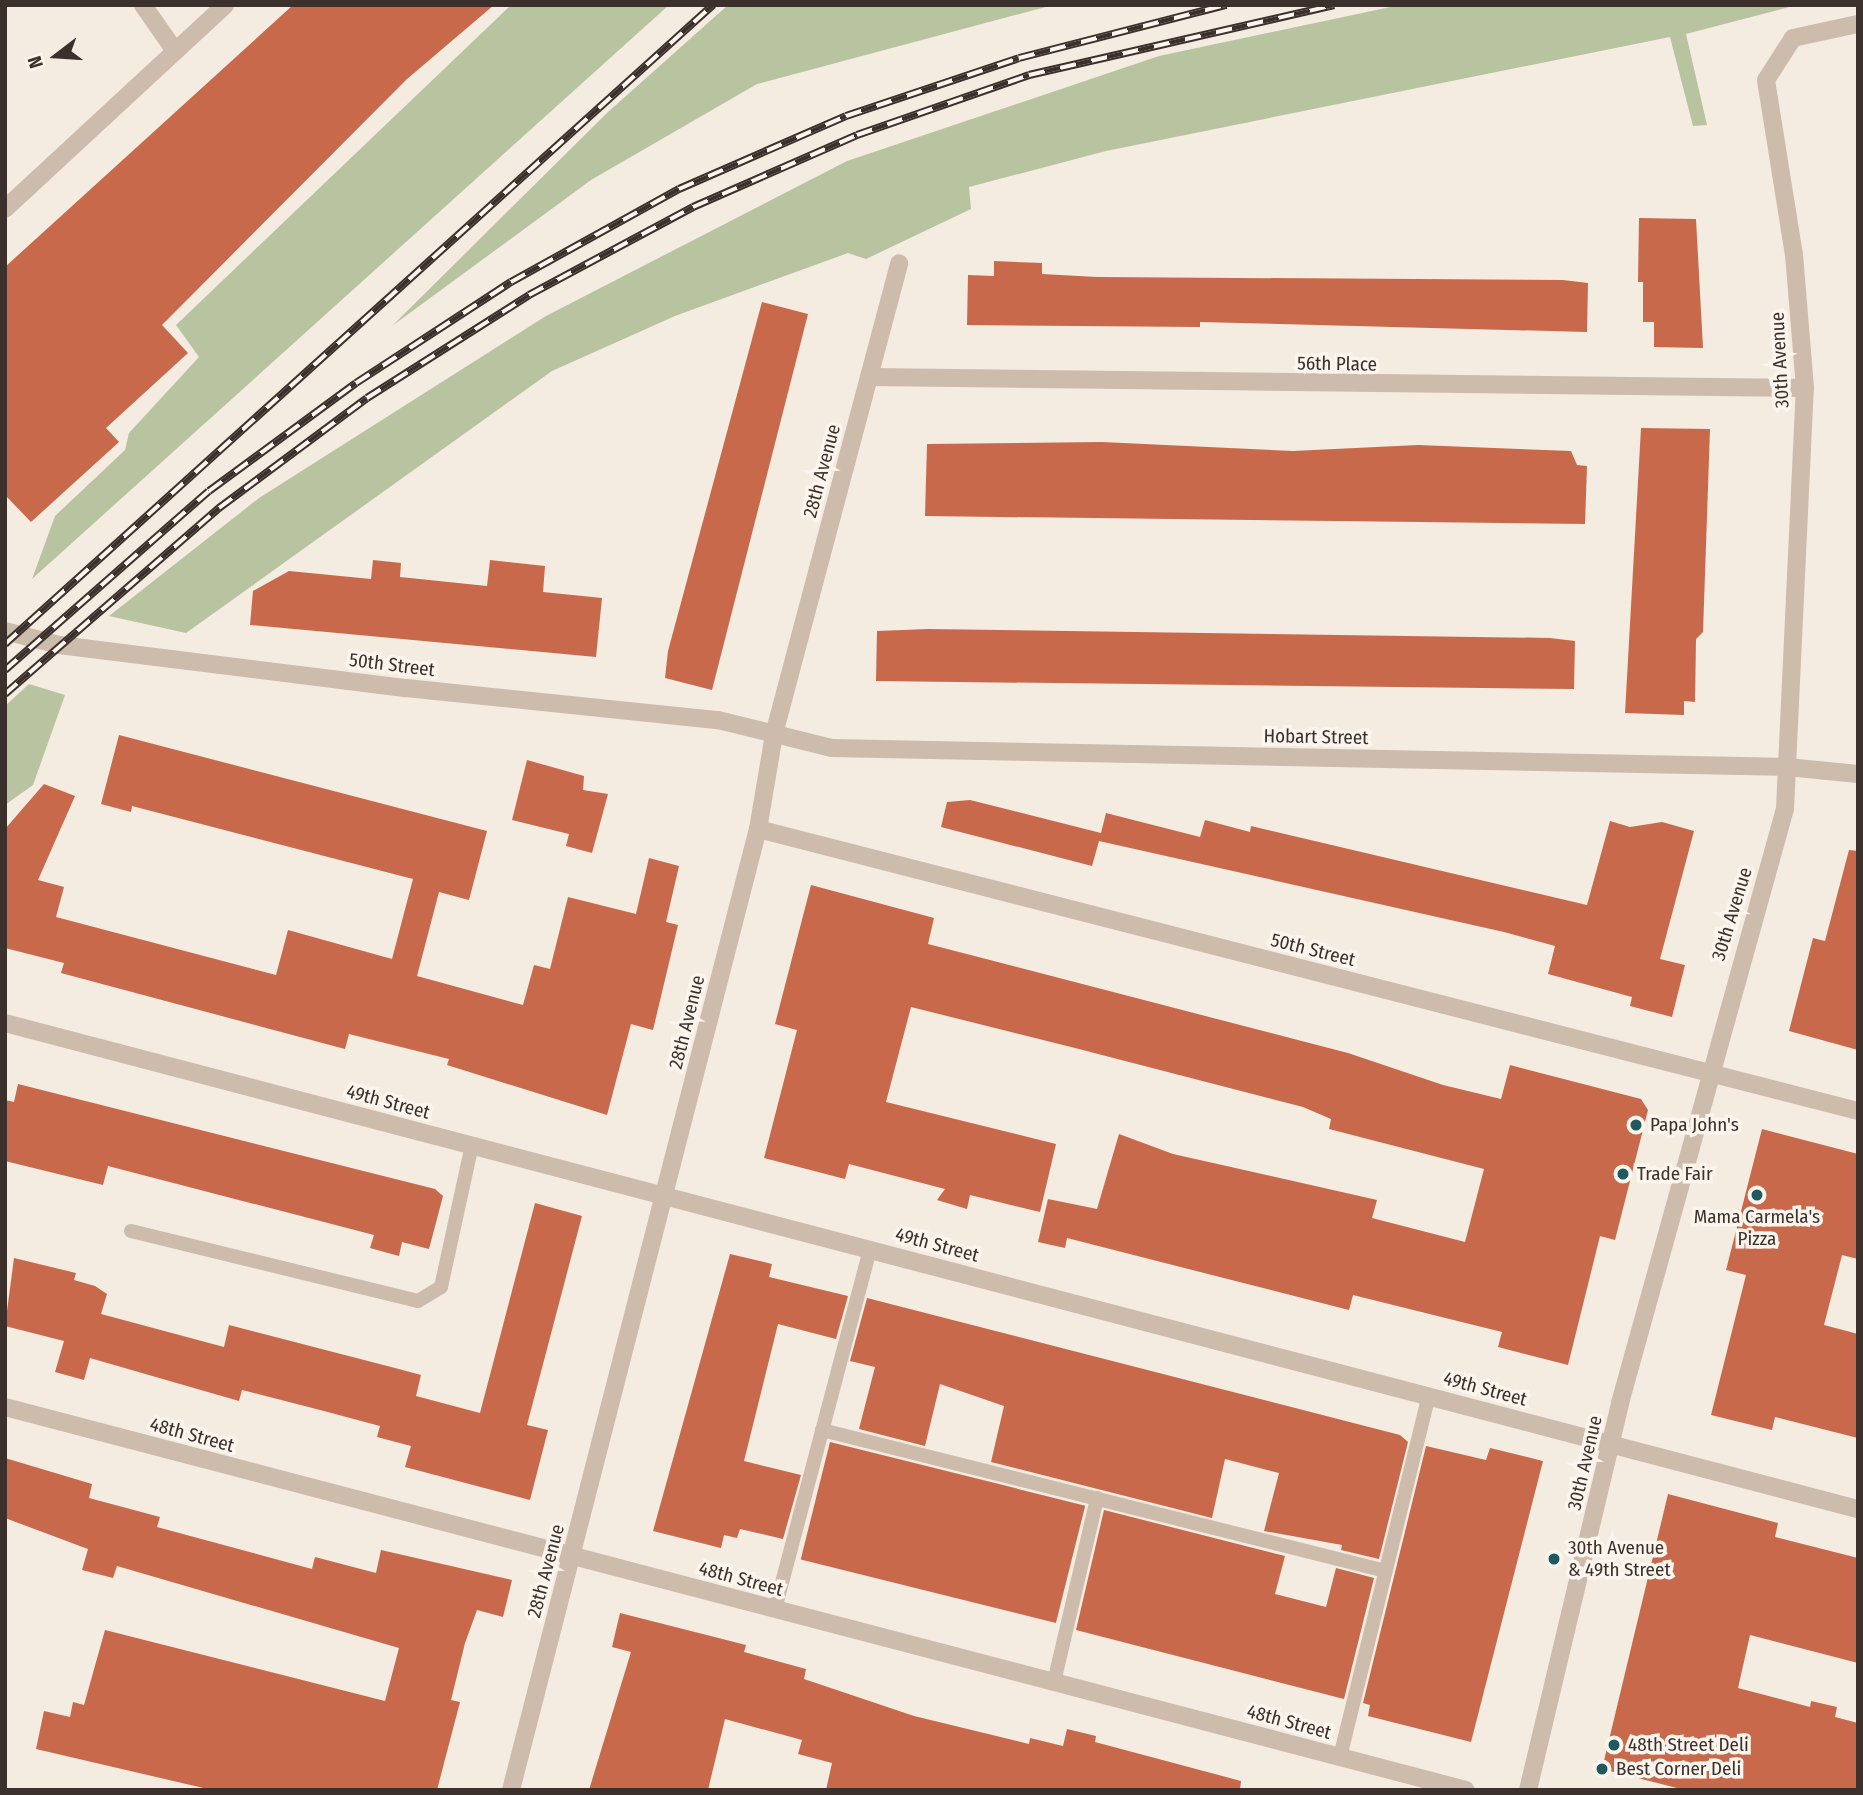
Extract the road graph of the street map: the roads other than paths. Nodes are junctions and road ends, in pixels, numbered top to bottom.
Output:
1 (143, 5) edge
2 (225, 5) edge
3 (1858, 24) edge
4 (175, 51) junction
5 (5, 209) edge
6 (899, 263) dead end
7 (869, 377) junction
8 (1805, 388) junction
9 (5, 631) edge
10 (774, 734) junction
11 (1787, 767) junction
12 (1858, 774) edge
13 (758, 829) junction
14 (5, 1023) edge
15 (1708, 1072) junction
16 (1858, 1111) edge
17 (472, 1145) junction
18 (665, 1195) junction
19 (131, 1231) dead end
20 (870, 1250) junction
21 (1429, 1396) junction
22 (5, 1407) edge
23 (822, 1430) junction
24 (1611, 1444) junction
25 (1097, 1498) junction
26 (1858, 1509) edge
27 (572, 1556) junction
28 (1386, 1571) junction
29 (775, 1609) junction
30 (1054, 1682) junction
31 (1340, 1757) junction
32 (511, 1790) edge
33 (1466, 1790) edge
34 (1528, 1790) edge

1 - 4 street
2 - 4 street
3 - 8 street, 30th Avenue
4 - 5 street
6 - 7 street, 28th Avenue
7 - 8 street, 56th Place
7 - 10 street, 28th Avenue
8 - 11 street, 30th Avenue
9 - 10 street, 50th Street
10 - 11 street, Hobart Street
10 - 13 street, 28th Avenue
11 - 12 street, Hobart Street
11 - 15 street, 30th Avenue
13 - 15 street, 50th Street
13 - 18 street, 28th Avenue
14 - 17 street, 49th Street
15 - 16 street, 50th Street
15 - 24 street, 30th Avenue
17 - 18 street, 49th Street
17 - 19 lane
18 - 20 street, 49th Street
18 - 27 street, 28th Avenue
20 - 21 street, 49th Street
20 - 23 lane
21 - 24 street, 49th Street
21 - 28 lane
22 - 27 street, 48th Street
23 - 25 lane
23 - 29 lane
24 - 26 street, 49th Street
24 - 34 street, 30th Avenue
25 - 28 lane
25 - 30 lane
27 - 29 street, 48th Street
27 - 32 street, 28th Avenue
28 - 31 lane
29 - 30 street, 48th Street
30 - 31 street, 48th Street
31 - 33 street, 48th Street

